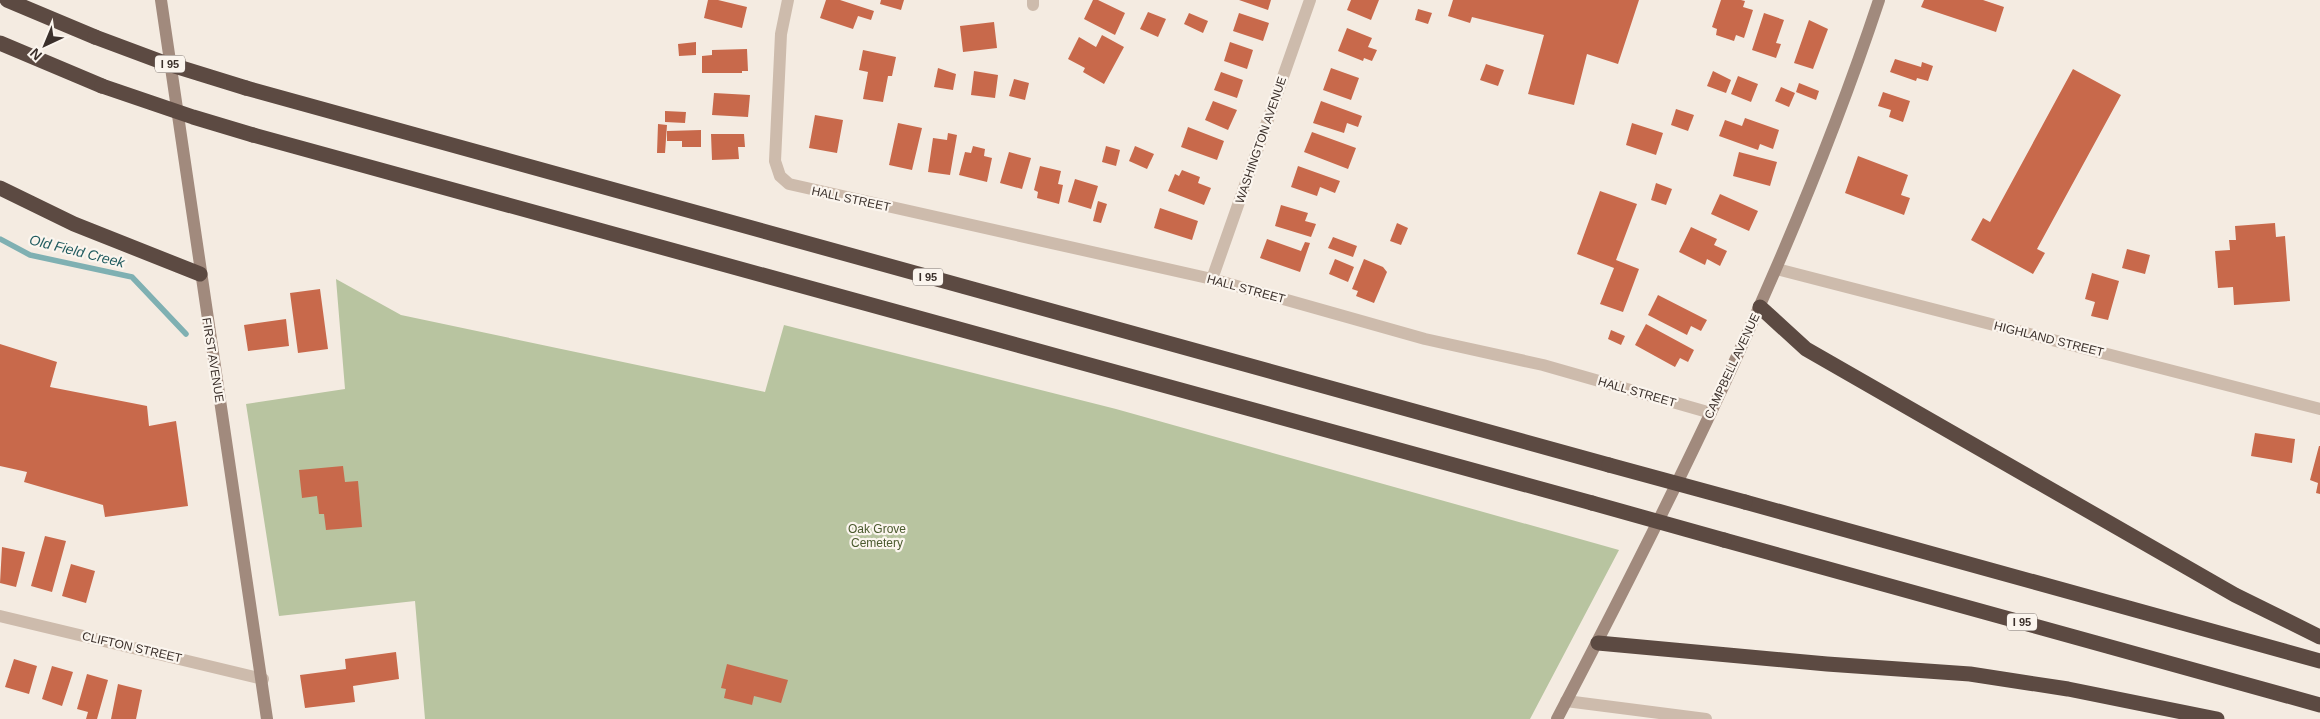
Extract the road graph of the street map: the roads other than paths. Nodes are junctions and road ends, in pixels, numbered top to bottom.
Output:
1 (7, 0) edge
2 (161, 0) edge
3 (788, 0) edge
4 (1310, 0) edge
5 (1876, 1) edge
6 (0, 43) edge
7 (0, 188) edge
8 (1777, 269) junction
9 (200, 274) junction
10 (1212, 279) junction
11 (1760, 307) junction
12 (2320, 409) edge
13 (1711, 412) junction
14 (0, 616) edge
15 (2320, 637) edge
16 (1598, 643) junction
17 (2320, 661) edge
18 (263, 679) junction
19 (1566, 701) junction
20 (2320, 705) edge
21 (267, 719) edge
22 (1557, 719) edge
23 (1706, 719) edge
24 (2217, 719) edge

1 - 17 highway, I 95, bridge
2 - 9 main road, FIRST AVENUE
3 - 10 street, HALL STREET
4 - 10 street, WASHINGTON AVENUE
5 - 8 main road, CAMPBELL AVENUE
6 - 20 highway, I 95, bridge
7 - 9 highway
8 - 11 main road, CAMPBELL AVENUE
8 - 12 street, HIGHLAND STREET
9 - 18 main road, FIRST AVENUE
10 - 13 street, HALL STREET
11 - 13 main road, CAMPBELL AVENUE
11 - 15 highway
13 - 16 main road, CAMPBELL AVENUE
14 - 18 street, CLIFTON STREET
16 - 19 main road, CAMPBELL AVENUE
16 - 24 highway
18 - 21 main road, FIRST AVENUE
19 - 22 main road, CAMPBELL AVENUE
19 - 23 street

